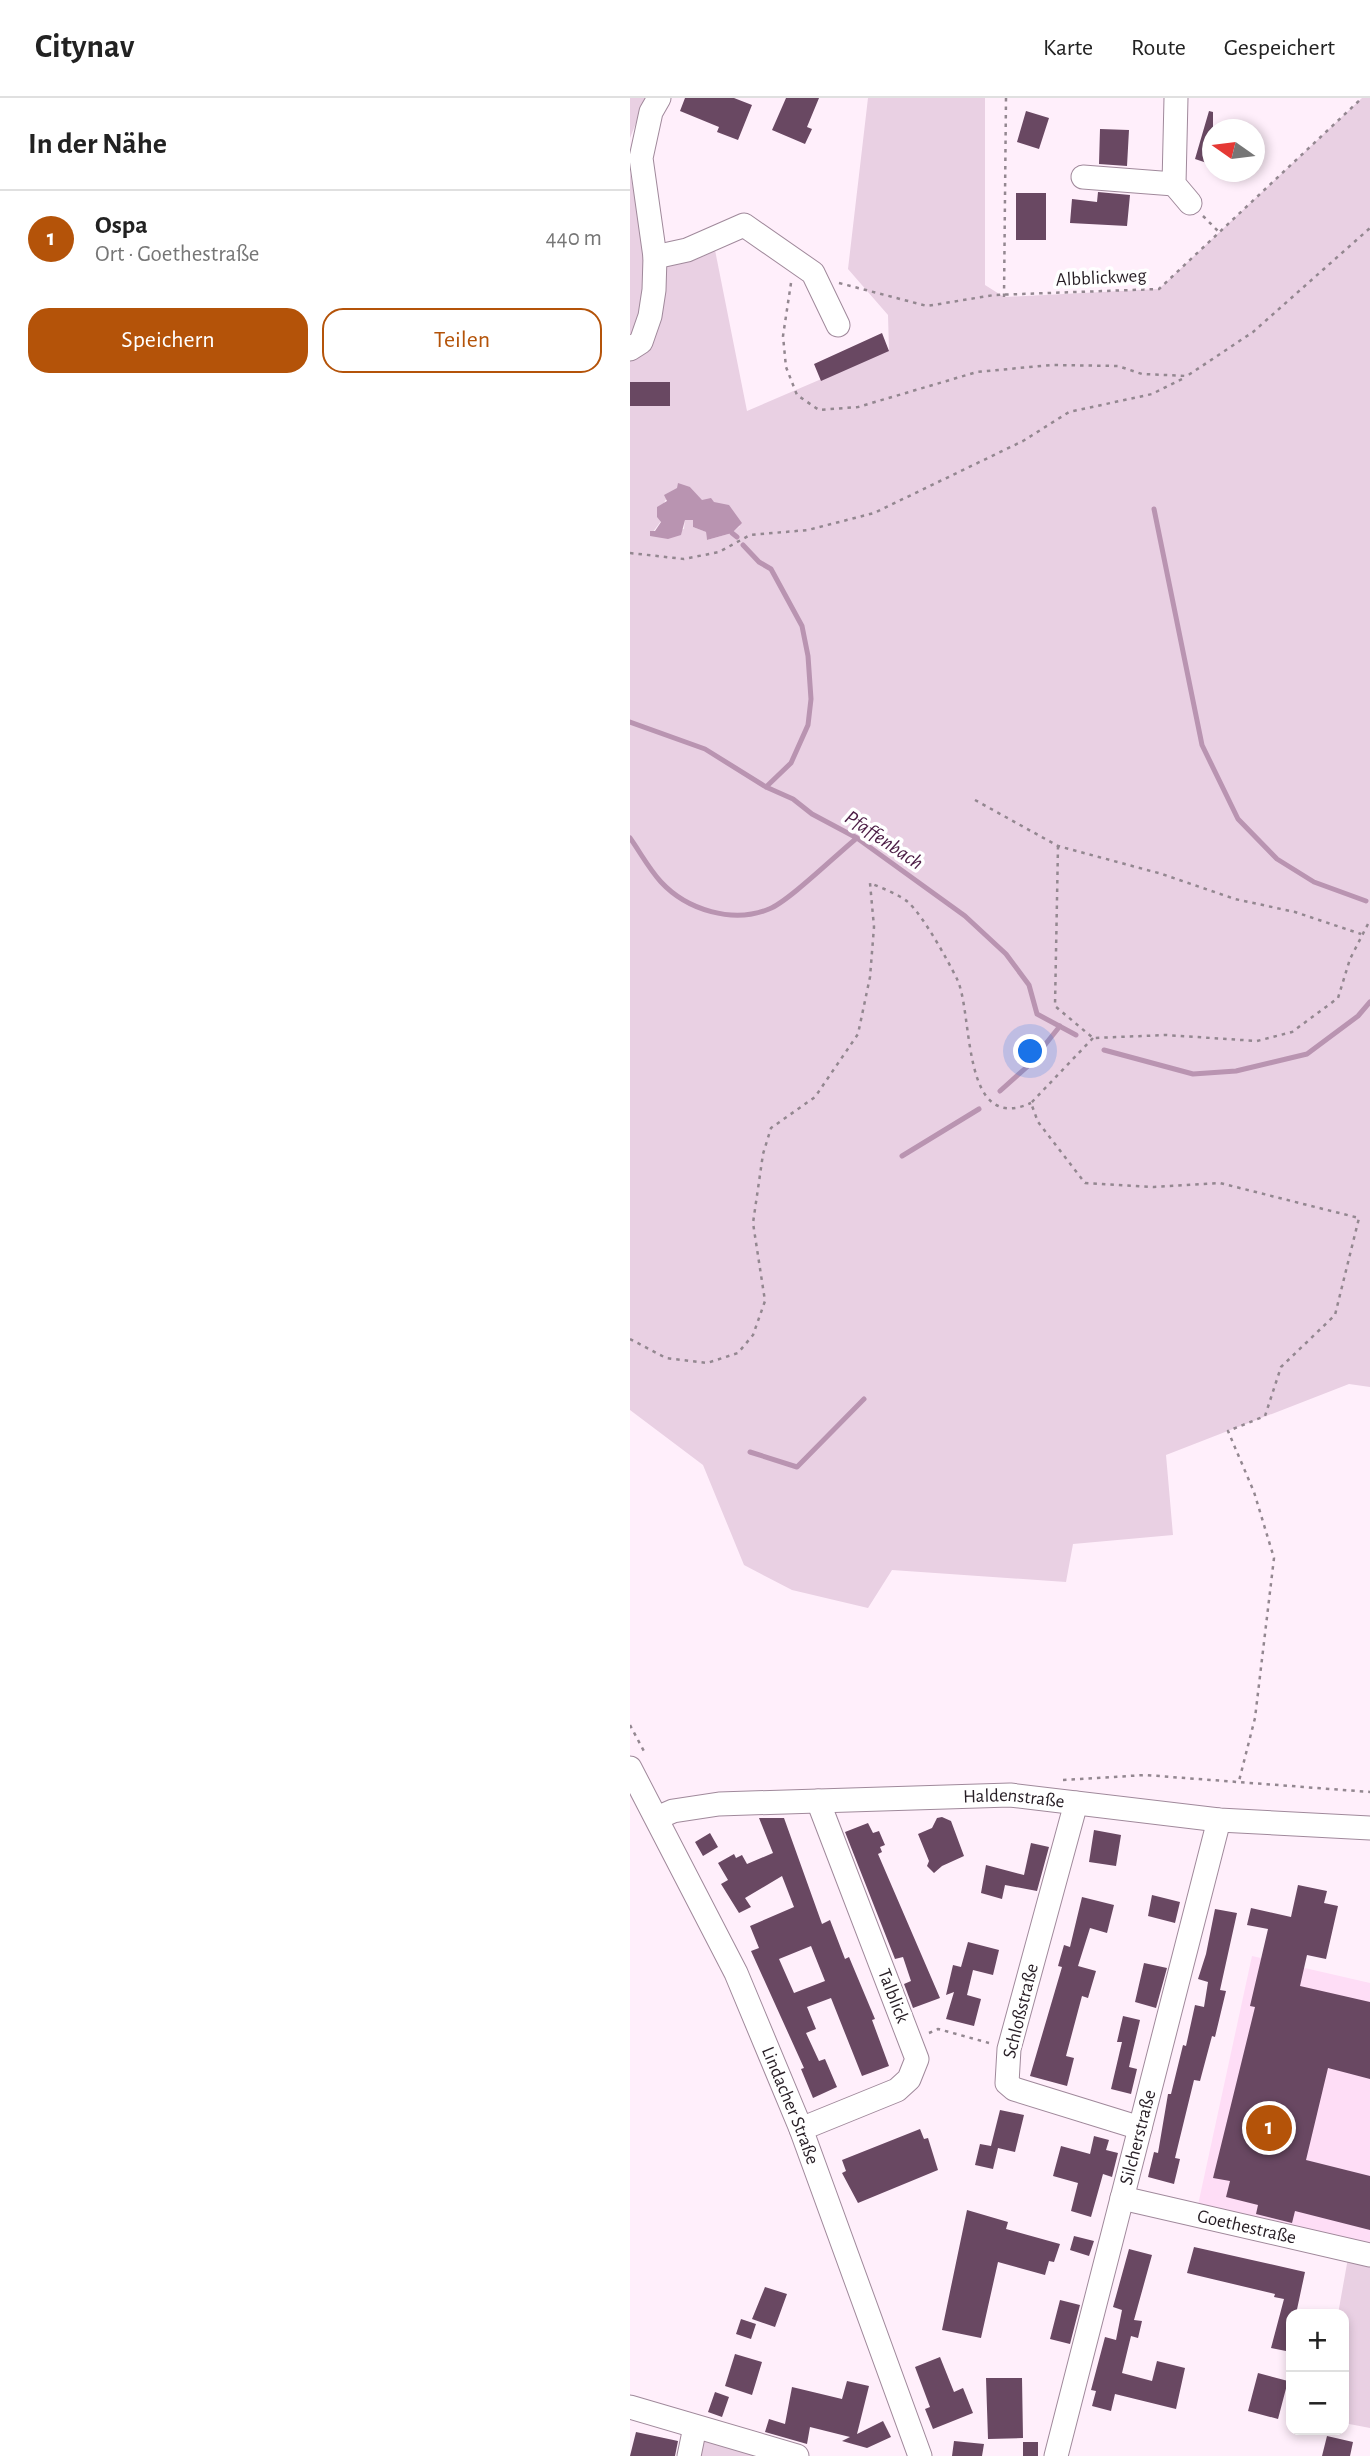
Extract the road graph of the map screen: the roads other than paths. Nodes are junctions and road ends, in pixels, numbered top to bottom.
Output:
1 (1176, 98) edge
2 (655, 105) edge
3 (1083, 177) dead end
4 (1174, 184) junction
5 (1190, 203) dead end
6 (655, 257) junction
7 (838, 325) dead end
8 (630, 349) edge
9 (630, 1768) edge
10 (818, 1801) junction
11 (1076, 1803) junction
12 (657, 1818) junction
13 (1219, 1820) junction
14 (1370, 1828) edge
15 (1140, 2128) junction
16 (801, 2129) junction
17 (1122, 2198) junction
18 (1370, 2255) edge
19 (630, 2407) edge
20 (695, 2427) junction
21 (689, 2456) edge
22 (797, 2456) edge
23 (920, 2456) edge
24 (1056, 2456) edge

1 - 4 street
2 - 6 street
3 - 4 street
4 - 5 street
6 - 7 street
6 - 8 street
9 - 12 street, Lindacher Straße
10 - 11 street, Haldenstraße
10 - 12 street, Haldenstraße
10 - 16 street, Talblick
11 - 13 street, Haldenstraße
11 - 15 street, Schloßstraße
12 - 16 street, Lindacher Straße
13 - 14 street, Haldenstraße
13 - 15 street, Silcherstraße
15 - 17 street, Silcherstraße
16 - 23 street, Lindacher Straße
17 - 18 street, Goethestraße
17 - 24 street, Silcherstraße
19 - 20 street
20 - 21 street
20 - 22 street

